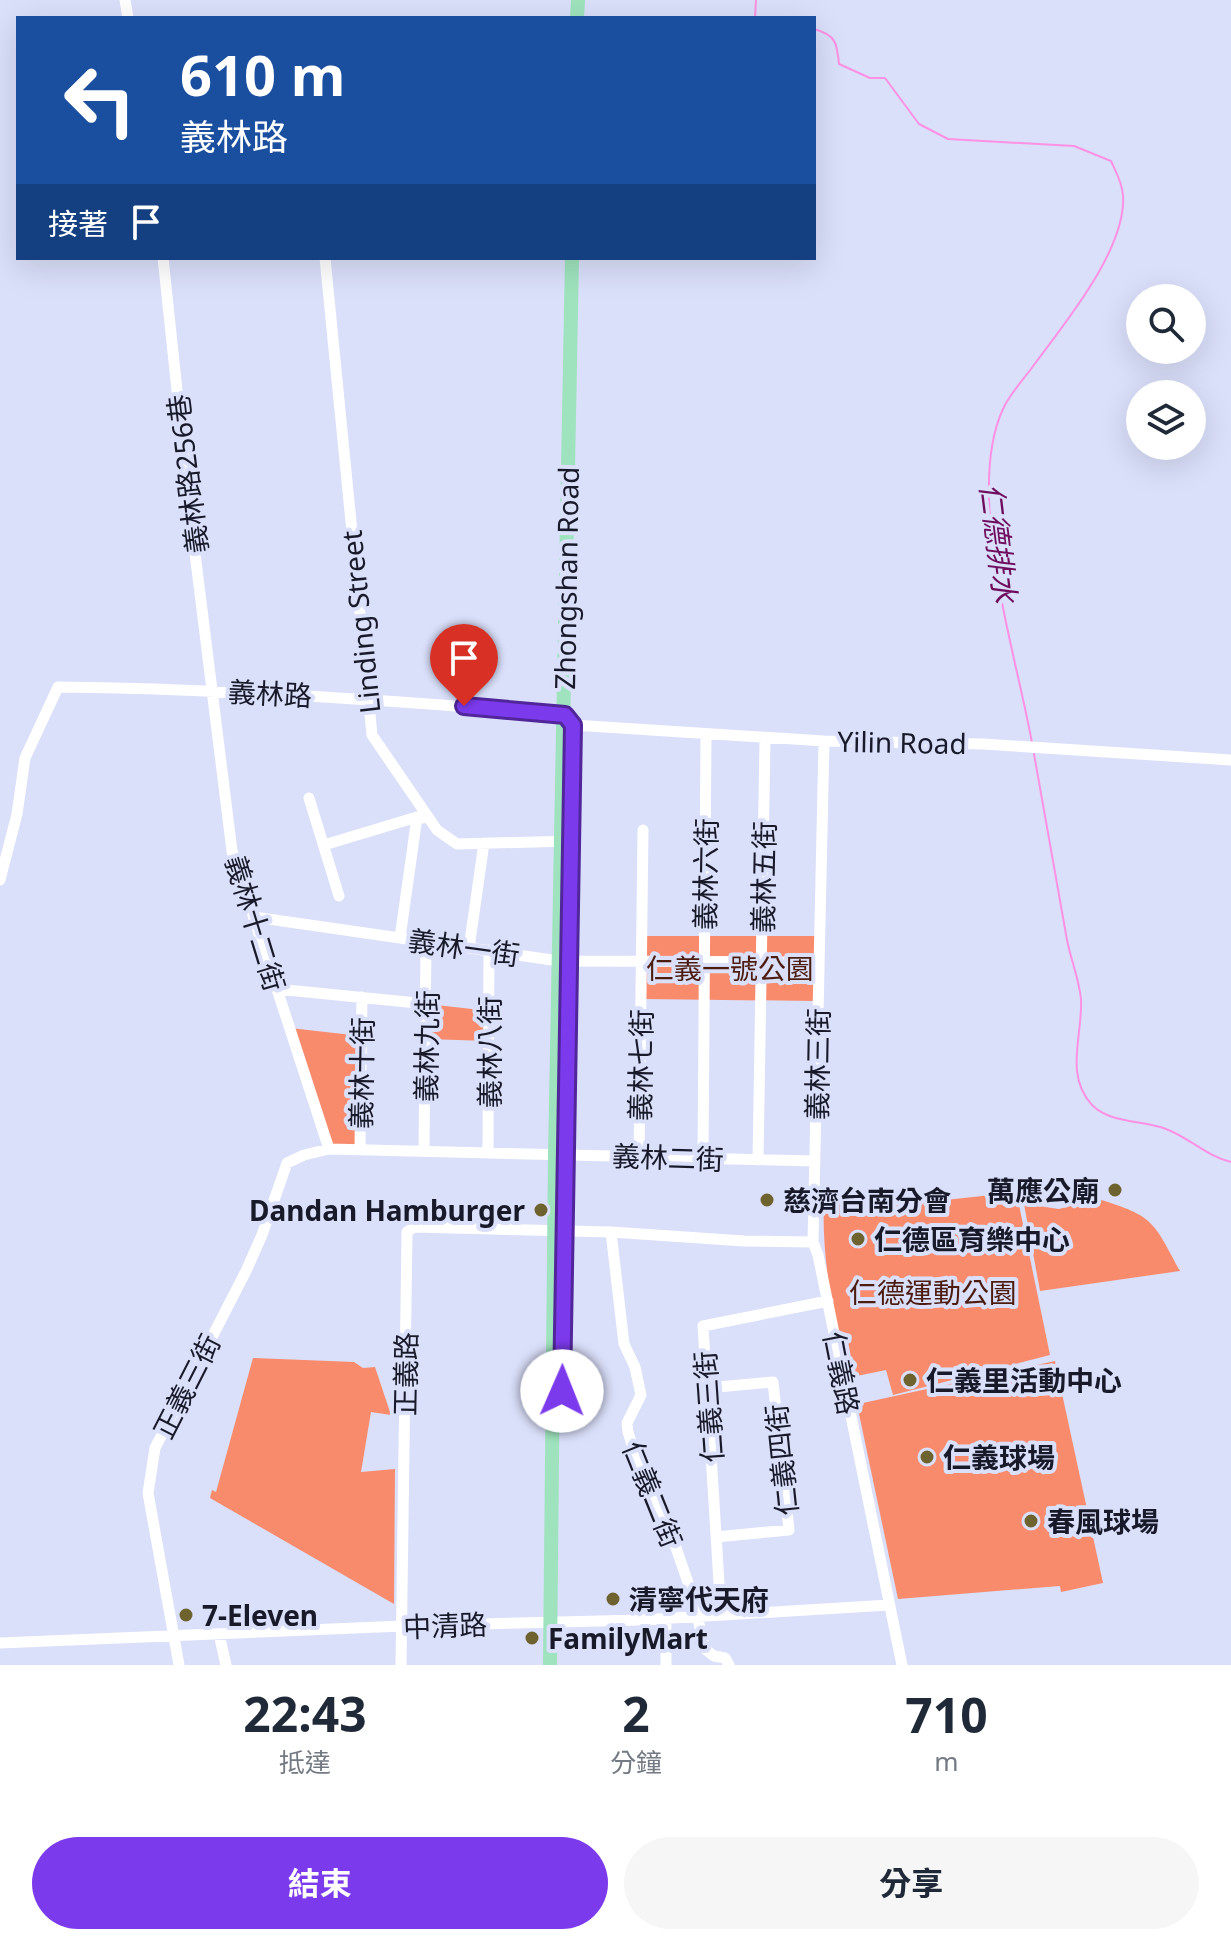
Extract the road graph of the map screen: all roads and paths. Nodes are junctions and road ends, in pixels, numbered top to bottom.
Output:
1 (163, 260) edge
2 (325, 260) edge
3 (572, 260) edge
4 (582, 260) edge
5 (213, 690) junction
6 (367, 699) junction
7 (569, 720) junction
8 (706, 734) junction
9 (765, 738) junction
10 (824, 741) junction
11 (1231, 760) edge
12 (309, 798) dead end
13 (417, 817) junction
14 (430, 819) junction
15 (643, 830) dead end
16 (565, 841) junction
17 (484, 843) junction
18 (324, 845) junction
19 (0, 880) edge
20 (339, 896) dead end
21 (254, 917) junction
22 (400, 938) junction
23 (426, 942) junction
24 (469, 948) junction
25 (489, 950) junction
26 (641, 960) junction
27 (564, 961) junction
28 (704, 961) junction
29 (761, 962) junction
30 (819, 962) junction
31 (277, 989) junction
32 (362, 997) junction
33 (427, 1004) junction
34 (329, 1149) junction
35 (360, 1149) junction
36 (424, 1151) junction
37 (488, 1153) junction
38 (560, 1155) junction
39 (639, 1157) junction
40 (703, 1158) junction
41 (758, 1160) junction
42 (815, 1161) junction
43 (559, 1230) junction
44 (611, 1232) junction
45 (813, 1242) junction
46 (828, 1301) junction
47 (707, 1388) junction
48 (716, 1537) junction
49 (889, 1605) junction
50 (721, 1615) junction
51 (696, 1617) junction
52 (666, 1619) junction
53 (556, 1622) junction
54 (402, 1626) junction
55 (219, 1634) junction
56 (173, 1636) junction
57 (0, 1643) edge
58 (179, 1665) edge
59 (226, 1665) edge
60 (401, 1665) edge
61 (550, 1665) edge
62 (560, 1665) edge
63 (666, 1665) edge
64 (729, 1665) edge
65 (902, 1665) edge

1 - 5 street, 義林路256巷
2 - 6 street, Linding Street
3 - 7 main road, Zhongshan Road
4 - 7 main road, Zhongshan Road
5 - 6 street, 義林路
5 - 19 street, 義林路
5 - 21 street, 義林十二街
6 - 7 street, 義林路
6 - 14 street, Linding Street
7 - 8 street, Yilin Road
7 - 16 main road, Zhongshan Road
8 - 9 street, Yilin Road
8 - 28 street, 義林六街
9 - 10 street, Yilin Road
9 - 29 street, 義林五街
10 - 11 street, Yilin Road
10 - 30 street, 義林三街
12 - 18 street
13 - 14 street
13 - 18 street
13 - 22 street
14 - 17 street, Linding Street
15 - 26 street, 義林七街
16 - 17 street, Linding Street
16 - 27 main road, Zhongshan Road
17 - 24 street
18 - 20 street
21 - 22 street, 義林一街
21 - 31 street, 義林十二街
22 - 23 street, 義林一街
23 - 24 street, 義林一街
23 - 33 street, 義林九街
24 - 25 street, 義林一街
25 - 27 street, 義林一街
25 - 37 street, 義林八街
26 - 27 street, 義林一街
26 - 28 street, 義林一街
26 - 39 street, 義林七街
27 - 38 main road, Zhongshan Road
28 - 29 street, 義林一街
28 - 40 street, 義林六街
29 - 30 street, 義林一街
29 - 41 street, 義林五街
30 - 42 street, 義林三街
31 - 32 street
31 - 34 street, 義林十二街
32 - 33 street
32 - 35 street, 義林十街
33 - 36 street, 義林九街
34 - 35 street, 義林二街
34 - 56 street, 正義三街
35 - 36 street, 義林二街
36 - 37 street, 義林二街
37 - 38 street, 義林二街
38 - 39 street, 義林二街
38 - 43 main road, Zhongshan Road
39 - 40 street, 義林二街
40 - 41 street, 義林二街
41 - 42 street, 義林二街
42 - 45 street, 義林三街
43 - 44 street
43 - 53 main road, Zhongshan Road
43 - 54 street, 正義路
44 - 45 street
44 - 51 street, 仁義二街
45 - 46 street, 仁義路
46 - 47 street, 仁義三街
46 - 49 street, 仁義路
47 - 48 street, 仁義三街
47 - 48 street, 仁義四街
48 - 50 street, 仁義三街
49 - 50 street, 中清路
49 - 65 street, 仁義路
50 - 51 street, 中清路
51 - 52 street, 中清路
51 - 64 street
52 - 53 street, 中清路
52 - 63 street
53 - 54 street, 中清路
53 - 61 main road, Zhongshan Road
53 - 62 main road, Zhongshan Road
54 - 55 street, 中清路
54 - 60 street, 正義路
55 - 56 street, 中清路
55 - 59 street
56 - 57 street, 中清路
56 - 58 street, 正義三街

